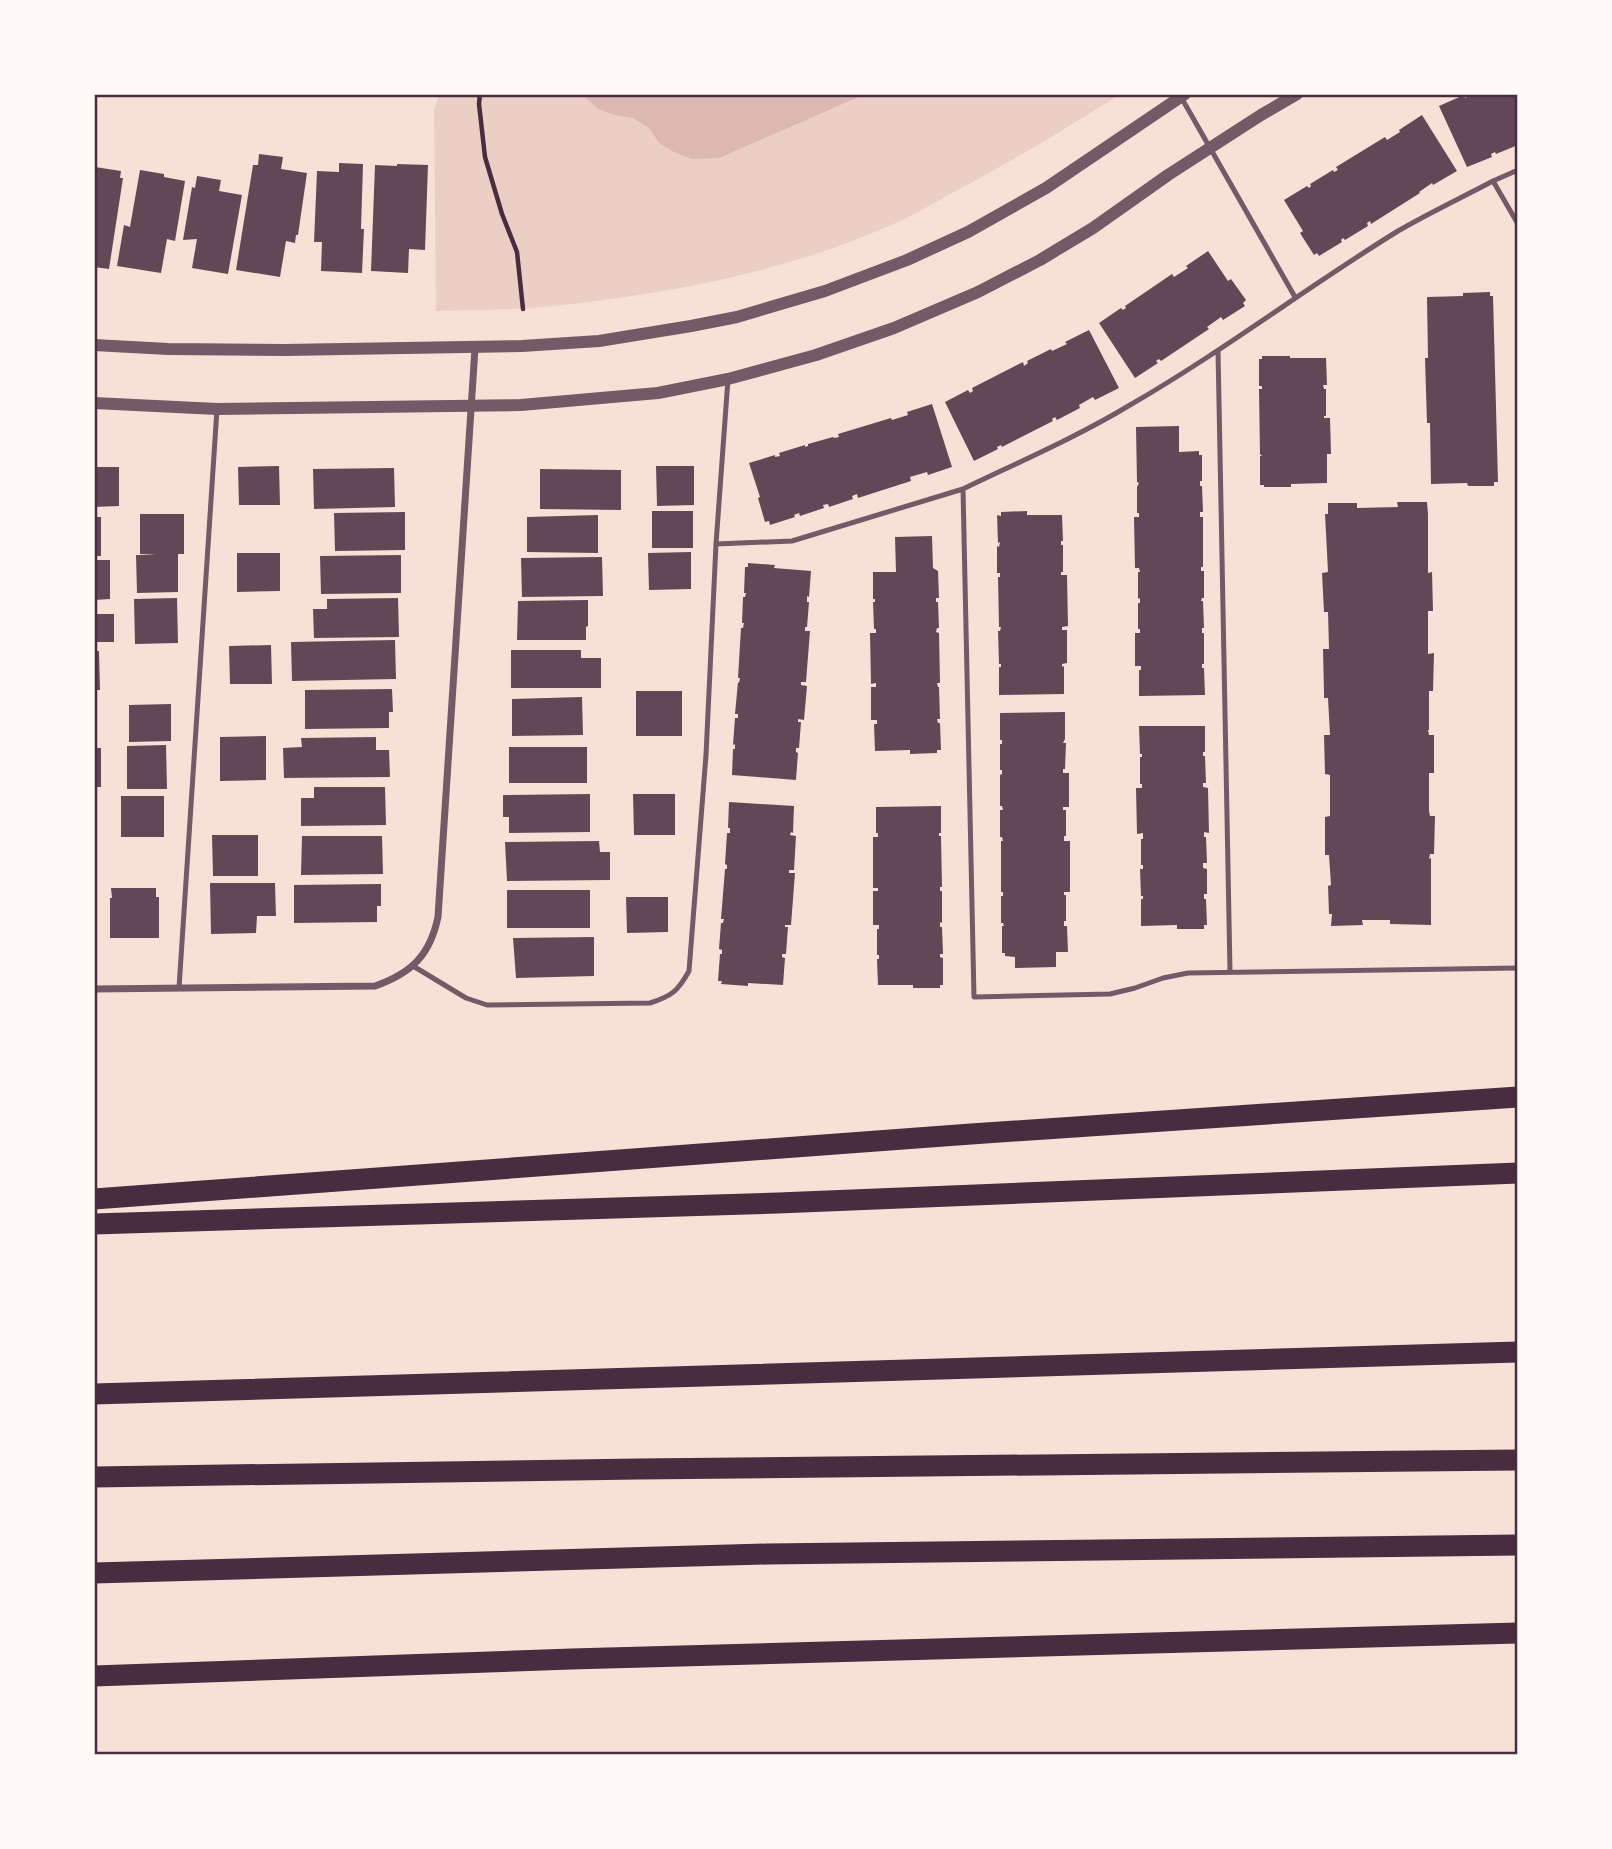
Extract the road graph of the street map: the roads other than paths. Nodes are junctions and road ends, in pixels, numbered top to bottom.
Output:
1 (1297, 94) edge
2 (1183, 96) edge
3 (1211, 148) junction
4 (1517, 170) edge
5 (1493, 181) junction
6 (1517, 224) edge
7 (1296, 297) junction
8 (94, 345) edge
9 (475, 348) junction
10 (1218, 350) junction
11 (728, 379) junction
12 (94, 403) edge
13 (471, 407) junction
14 (217, 410) junction
15 (963, 488) junction
16 (716, 544) junction
17 (413, 966) junction
18 (1517, 968) edge
19 (1230, 971) junction
20 (179, 988) junction
21 (94, 989) edge
22 (1517, 1097) edge
23 (1517, 1173) edge
24 (94, 1199) edge
25 (94, 1224) edge
26 (1517, 1352) edge
27 (94, 1394) edge
28 (1517, 1460) edge
29 (94, 1476) edge
30 (1517, 1545) edge
31 (94, 1573) edge
32 (1517, 1633) edge
33 (119, 1675) junction
34 (94, 1676) edge
35 (94, 1683) edge

1 - 3 street
2 - 3 lane
2 - 9 street
3 - 7 lane
3 - 11 street
4 - 5 lane
5 - 6 lane
5 - 7 lane
7 - 10 lane
8 - 9 street
9 - 13 street
10 - 15 lane
10 - 19 lane
11 - 13 street
11 - 16 lane
12 - 14 street
13 - 14 street
13 - 17 street
14 - 20 lane
15 - 16 lane
15 - 19 lane
16 - 17 lane
17 - 20 street
18 - 19 lane
20 - 21 street
22 - 24 highway
23 - 25 highway
26 - 27 highway
28 - 29 highway
30 - 31 highway
32 - 33 highway
33 - 34 highway
33 - 35 highway

